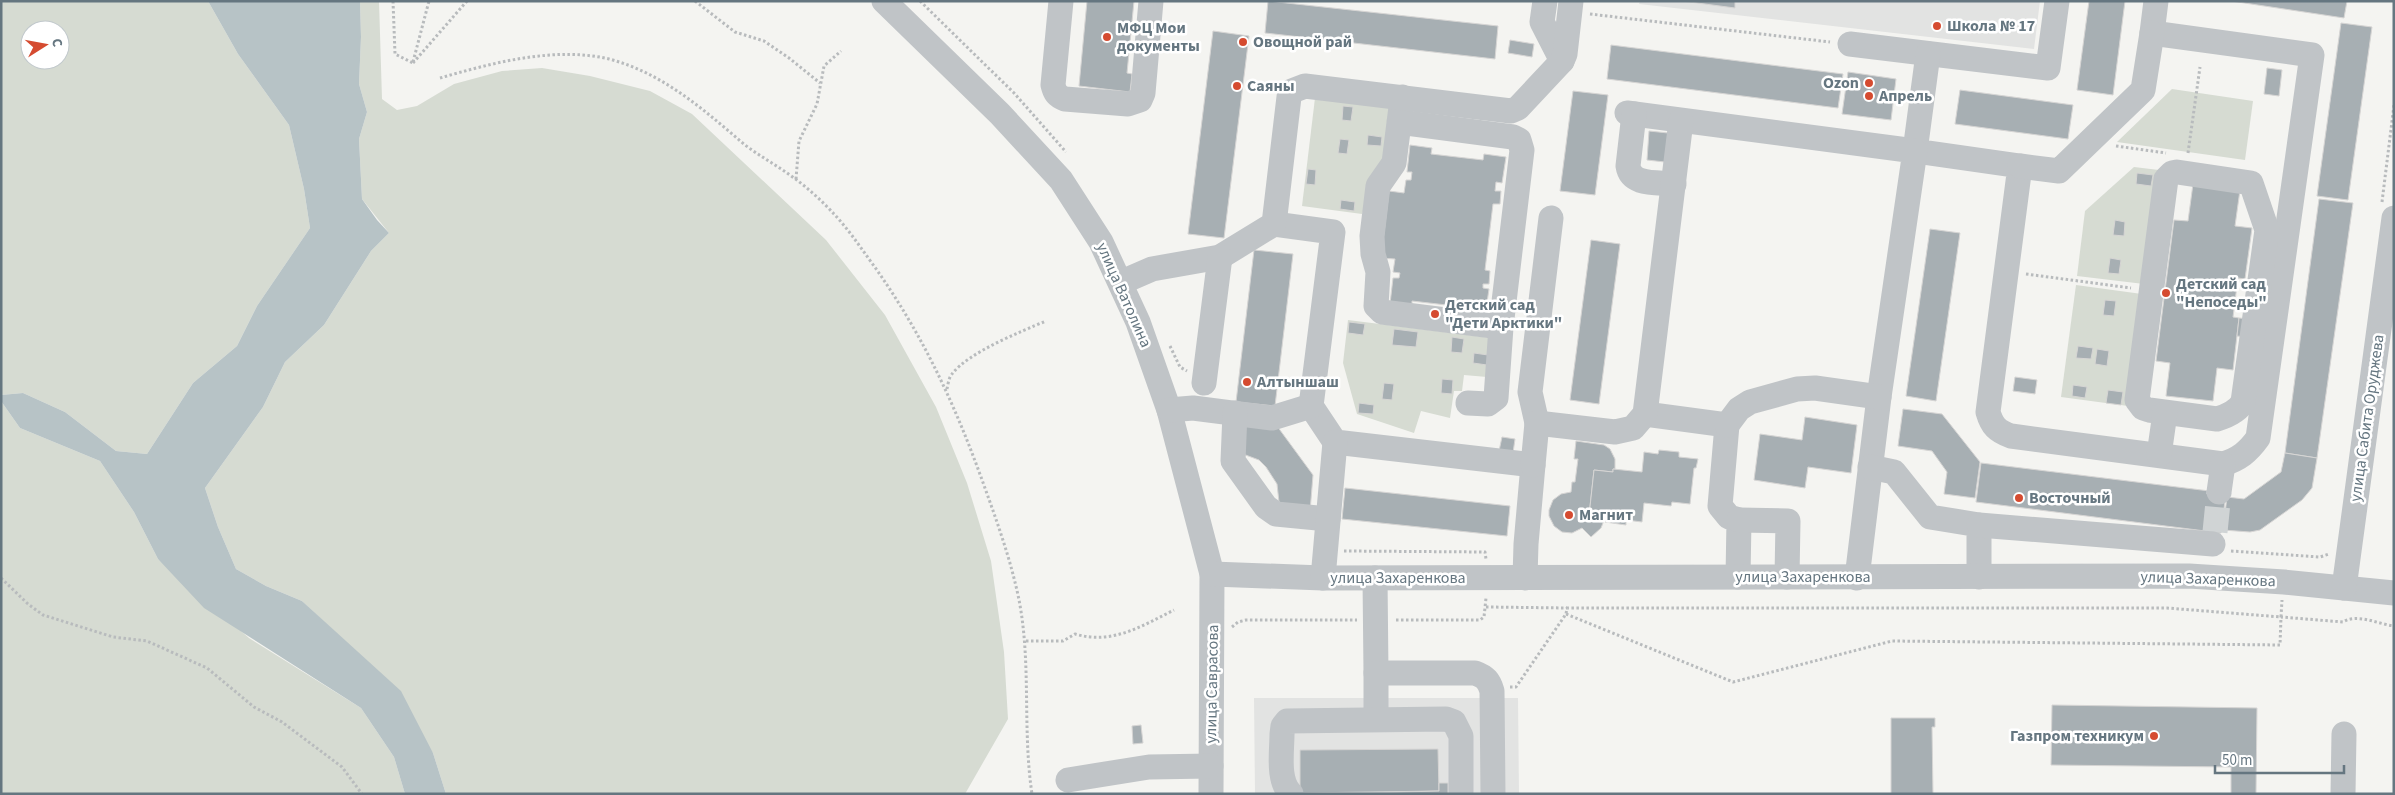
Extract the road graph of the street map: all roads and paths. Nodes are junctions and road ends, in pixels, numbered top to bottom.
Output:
1 (393, 1) edge
2 (429, 1) edge
3 (467, 1) edge
4 (695, 1) edge
5 (884, 1) edge
6 (1061, 1) edge
7 (1151, 1) edge
8 (1545, 1) edge
9 (2057, 1) edge
10 (2156, 1) edge
11 (1570, 6) edge
12 (2152, 33) junction
13 (1850, 44) joint
14 (840, 51) dead end
15 (1928, 54) junction
16 (1562, 61) junction
17 (413, 63) junction
18 (2200, 67) dead end
19 (440, 78) dead end
20 (820, 83) junction
21 (1402, 97) junction
22 (2394, 105) edge
23 (1681, 120) junction
24 (1399, 122) junction
25 (1915, 151) junction
26 (2020, 166) junction
27 (2185, 173) junction
28 (796, 179) junction
29 (1674, 184) junction
30 (2388, 210) edge
31 (1551, 218) dead end
32 (1274, 224) junction
33 (1333, 232) junction
34 (1372, 236) junction
35 (1220, 257) junction
36 (1509, 263) junction
37 (1545, 267) junction
38 (2007, 271) junction
39 (1122, 282) junction
40 (2151, 290) junction
41 (2266, 308) junction
42 (1046, 321) dead end
43 (1501, 326) junction
44 (1204, 383) dead end
45 (947, 389) junction
46 (1879, 397) junction
47 (1468, 403) dead end
48 (1311, 406) junction
49 (1169, 410) junction
50 (1235, 413) junction
51 (2165, 413) junction
52 (1645, 414) junction
53 (1538, 423) junction
54 (1727, 425) junction
55 (1335, 442) junction
56 (2159, 455) junction
57 (2223, 464) junction
58 (1533, 465) junction
59 (1870, 467) junction
60 (2219, 492) tunnel mouth
61 (1328, 519) junction
62 (1739, 520) junction
63 (1979, 525) junction
64 (2214, 542) junction
65 (1325, 551) junction
66 (2333, 552) dead end
67 (1212, 574) junction
68 (1738, 577) junction
69 (1787, 577) junction
70 (1979, 577) junction
71 (2212, 577) junction
72 (1, 578) edge
73 (1323, 578) junction
74 (1375, 578) junction
75 (1486, 578) junction
76 (1525, 578) junction
77 (1856, 578) junction
78 (2344, 588) junction
79 (2394, 593) edge
80 (1486, 608) junction
81 (1567, 608) junction
82 (1174, 610) dead end
83 (1566, 614) junction
84 (2281, 617) junction
85 (1376, 620) junction
86 (2394, 626) edge
87 (1229, 635) dead end
88 (1026, 641) junction
89 (1376, 673) junction
90 (1491, 687) junction
91 (1376, 719) junction
92 (2344, 734) dead end
93 (1211, 766) junction
94 (1068, 780) dead end
95 (362, 794) edge
96 (1032, 794) edge
97 (1211, 794) edge
98 (1291, 794) edge
99 (1461, 794) edge
100 (1493, 794) edge
101 (2343, 794) edge

1 - 17 path
2 - 17 path
3 - 17 path
4 - 20 path
5 - 39 street, улица Ватолина
6 - 7 street
8 - 16 street
9 - 15 street
10 - 12 street
11 - 13 path
11 - 16 street
12 - 26 street
12 - 41 street
13 - 15 street
14 - 20 path
15 - 25 street
16 - 21 street
18 - 27 path
19 - 28 path
20 - 28 path
21 - 24 street
21 - 32 street
22 - 30 path
23 - 25 street
23 - 29 street
23 - 29 street
24 - 34 street
24 - 36 street
25 - 26 street
25 - 46 street
26 - 38 street
27 - 40 street
27 - 41 street
28 - 45 path
29 - 52 street
30 - 78 street, улица Сабита Оруджева
31 - 37 street
32 - 33 street
32 - 35 street
33 - 34 street
33 - 48 street
34 - 43 street
35 - 39 street
35 - 44 street
36 - 37 street
36 - 43 street
37 - 53 street
38 - 40 path
38 - 56 street
39 - 49 street, улица Ватолина
40 - 51 street
41 - 51 street
41 - 57 street
42 - 45 path
43 - 47 street
45 - 88 path
46 - 54 street
46 - 59 street
48 - 50 street
48 - 55 street
49 - 50 street
49 - 67 street, улица Ватолина
50 - 61 street
51 - 56 street
52 - 53 street
52 - 54 street
53 - 58 street
54 - 62 street
55 - 58 street
55 - 61 street
56 - 57 street
57 - 60 street
58 - 76 street
59 - 63 street
59 - 77 street
61 - 65 street
62 - 68 street
62 - 69 street
63 - 64 street
63 - 70 street
64 - 66 path
64 - 71 street
65 - 73 street
65 - 75 path
67 - 73 street, улица Захаренкова
67 - 93 street, улица Саврасова
68 - 69 street, улица Захаренкова
68 - 76 street, улица Захаренкова
69 - 77 street, улица Захаренкова
70 - 71 street, улица Захаренкова
70 - 77 street, улица Захаренкова
71 - 78 street, улица Захаренкова
72 - 95 path
73 - 74 street, улица Захаренкова
74 - 75 street, улица Захаренкова
74 - 85 street
75 - 76 street, улица Захаренкова
75 - 80 path
78 - 79 street, улица Захаренкова
80 - 81 path
80 - 85 path
81 - 83 path
81 - 84 path
82 - 88 path
83 - 84 path
83 - 90 path
84 - 86 path
85 - 87 path
85 - 89 street
88 - 96 path
89 - 90 street
89 - 91 street
90 - 100 street
91 - 98 street
91 - 99 street
92 - 101 street
93 - 94 street
93 - 97 street, улица Саврасова

